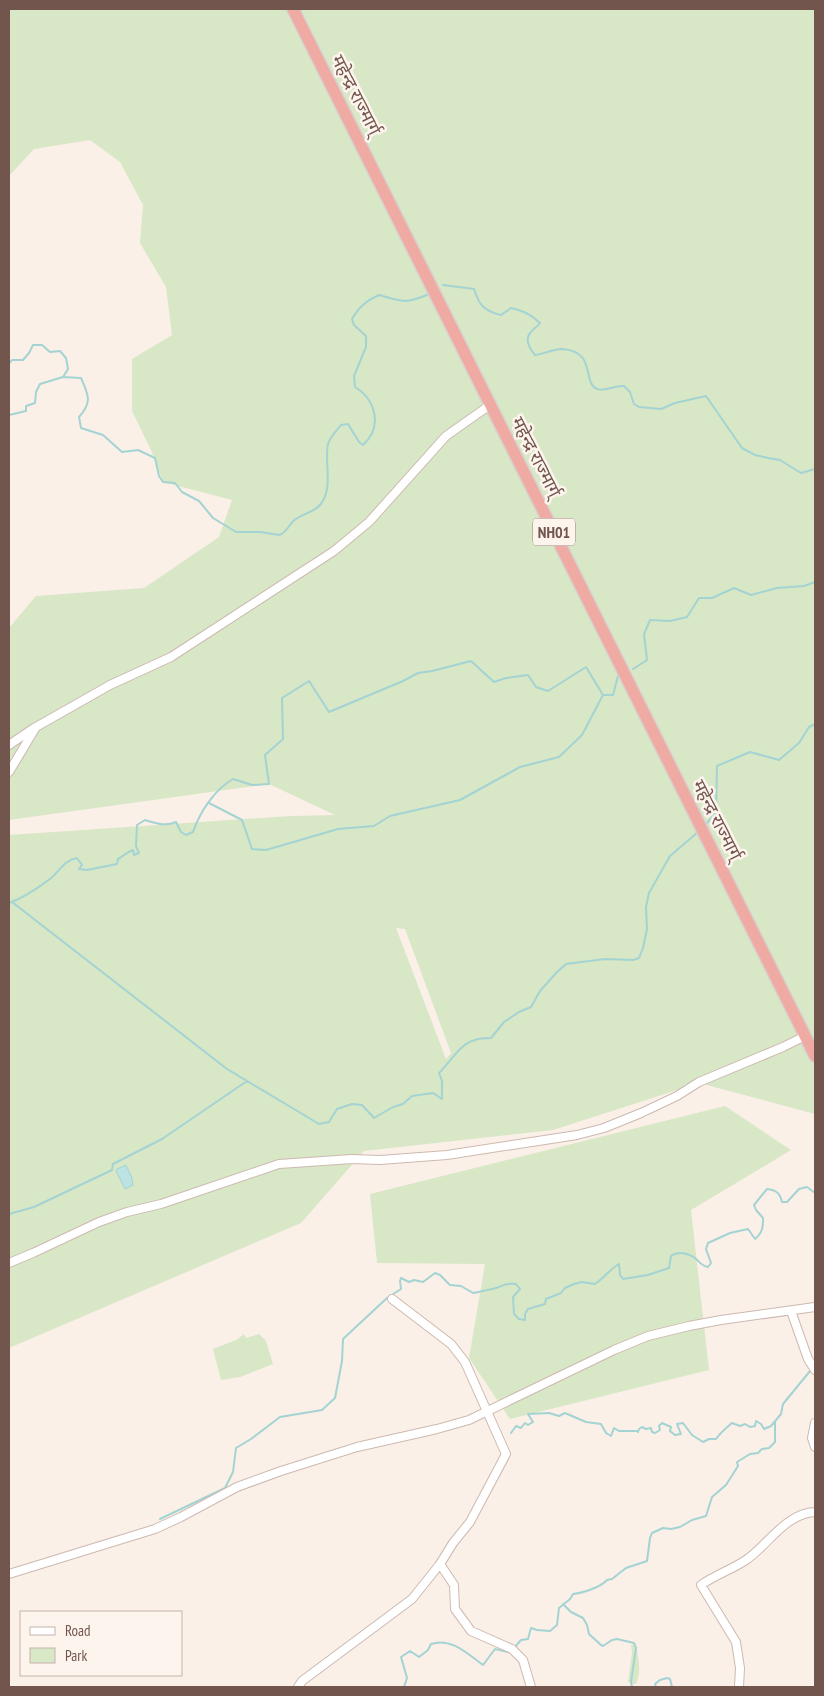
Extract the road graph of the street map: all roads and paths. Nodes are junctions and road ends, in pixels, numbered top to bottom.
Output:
1 (293, 9) edge
2 (490, 405) junction
3 (36, 727) junction
4 (9, 745) edge
5 (9, 772) edge
6 (805, 1036) junction
7 (815, 1056) edge
8 (9, 1263) edge
9 (392, 1299) dead end
10 (815, 1307) edge
11 (791, 1311) junction
12 (815, 1370) edge
13 (488, 1412) junction
14 (815, 1423) edge
15 (815, 1447) edge
16 (815, 1512) edge
17 (440, 1564) junction
18 (9, 1574) edge
19 (298, 1687) edge
20 (531, 1687) edge
21 (739, 1687) edge

1 - 2 highway, महेन्द्र राज्मार्ग् / NH01
2 - 3 street
2 - 6 highway, महेन्द्र राज्मार्ग् / NH01
3 - 4 street
3 - 5 street
6 - 7 highway, महेन्द्र राज्मार्ग् / NH01
6 - 8 street
9 - 13 street
10 - 11 street
11 - 12 street
11 - 13 street
13 - 17 street
13 - 18 street
14 - 15 street
16 - 21 street
17 - 19 street
17 - 20 street

